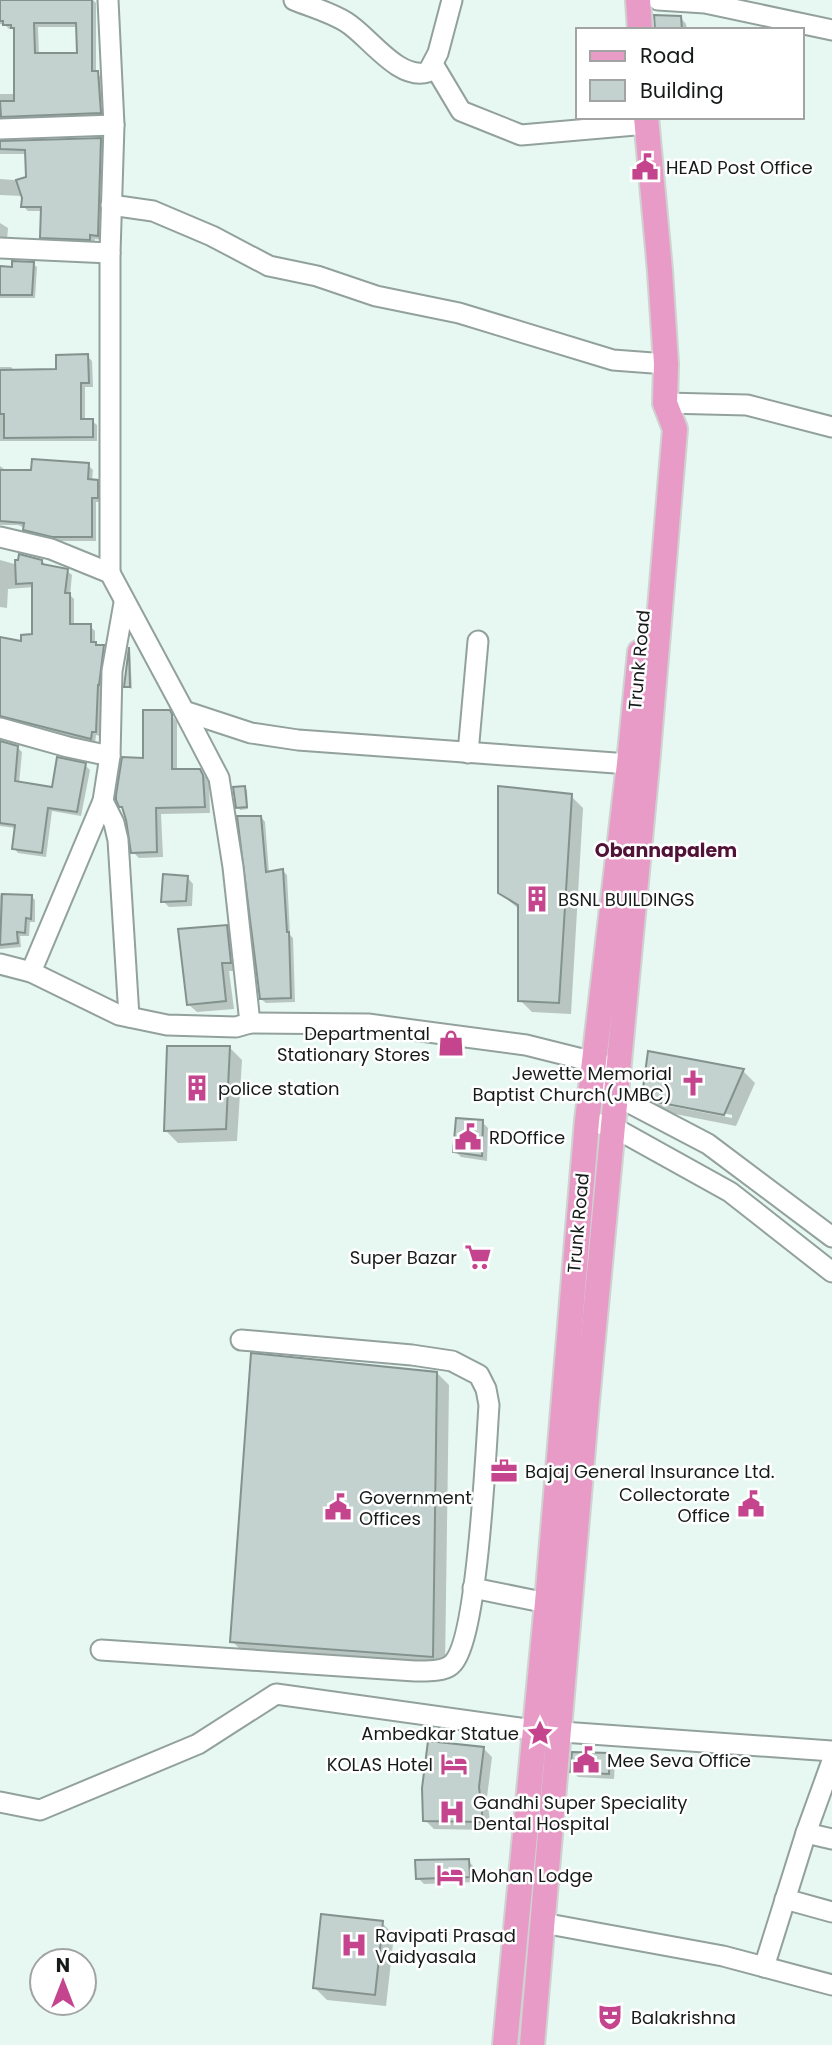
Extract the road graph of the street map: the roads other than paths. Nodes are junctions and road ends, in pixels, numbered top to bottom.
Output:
1 (108, 0) edge
2 (294, 0) edge
3 (453, 0) edge
4 (638, 0) edge
5 (658, 0) edge
6 (640, 28) edge
7 (832, 30) edge
8 (433, 64) junction
9 (646, 121) edge
10 (114, 125) junction
11 (0, 129) edge
12 (111, 205) junction
13 (0, 248) edge
14 (110, 253) junction
15 (666, 364) junction
16 (665, 403) junction
17 (832, 427) edge
18 (0, 537) edge
19 (110, 573) junction
20 (124, 603) junction
21 (478, 641) dead end
22 (184, 711) junction
23 (0, 728) edge
24 (468, 753) junction
25 (110, 755) junction
26 (638, 764) junction
27 (103, 801) junction
28 (0, 964) edge
29 (31, 972) junction
30 (129, 1017) junction
31 (250, 1023) junction
32 (618, 1067) junction
33 (592, 1073) junction
34 (615, 1095) junction
35 (587, 1122) junction
36 (613, 1127) junction
37 (832, 1237) edge
38 (832, 1272) edge
39 (241, 1340) dead end
40 (473, 1588) junction
41 (547, 1603) junction
42 (101, 1650) dead end
43 (534, 1730) junction
44 (560, 1731) junction
45 (832, 1751) edge
46 (832, 1761) edge
47 (0, 1801) edge
48 (806, 1833) junction
49 (832, 1839) edge
50 (785, 1899) junction
51 (832, 1912) edge
52 (543, 1923) junction
53 (764, 1967) junction
54 (832, 1986) edge
55 (505, 2045) edge
56 (532, 2045) edge

1 - 10 street
2 - 8 street
3 - 8 street
4 - 6 main road
5 - 7 street
8 - 9 street
9 - 15 main road, Trunk Road
10 - 11 street
10 - 12 street
12 - 14 street
12 - 15 street
13 - 14 street
14 - 19 street
15 - 16 main road, Trunk Road
16 - 17 street
16 - 26 main road, Trunk Road
18 - 19 street
19 - 20 street
20 - 22 street
20 - 25 street
21 - 24 street
22 - 24 street
22 - 31 street
23 - 25 street
24 - 26 street
25 - 27 street
26 - 32 main road
26 - 33 main road, Trunk Road
27 - 29 street
27 - 30 street
28 - 29 street
29 - 30 street
30 - 31 street
31 - 33 street
32 - 33 street
32 - 34 main road
33 - 34 street
33 - 35 main road, Trunk Road
34 - 36 main road
34 - 37 street
35 - 36 street
35 - 41 main road, Trunk Road
36 - 38 street
36 - 44 main road
39 - 40 street
40 - 41 street
40 - 42 street
41 - 43 main road, Trunk Road
43 - 44 street
43 - 47 street
43 - 55 main road, Trunk Road
44 - 45 street
44 - 52 main road
46 - 48 street
48 - 49 street
48 - 50 street
50 - 51 street
50 - 53 street
52 - 53 street
52 - 56 main road
53 - 54 street

